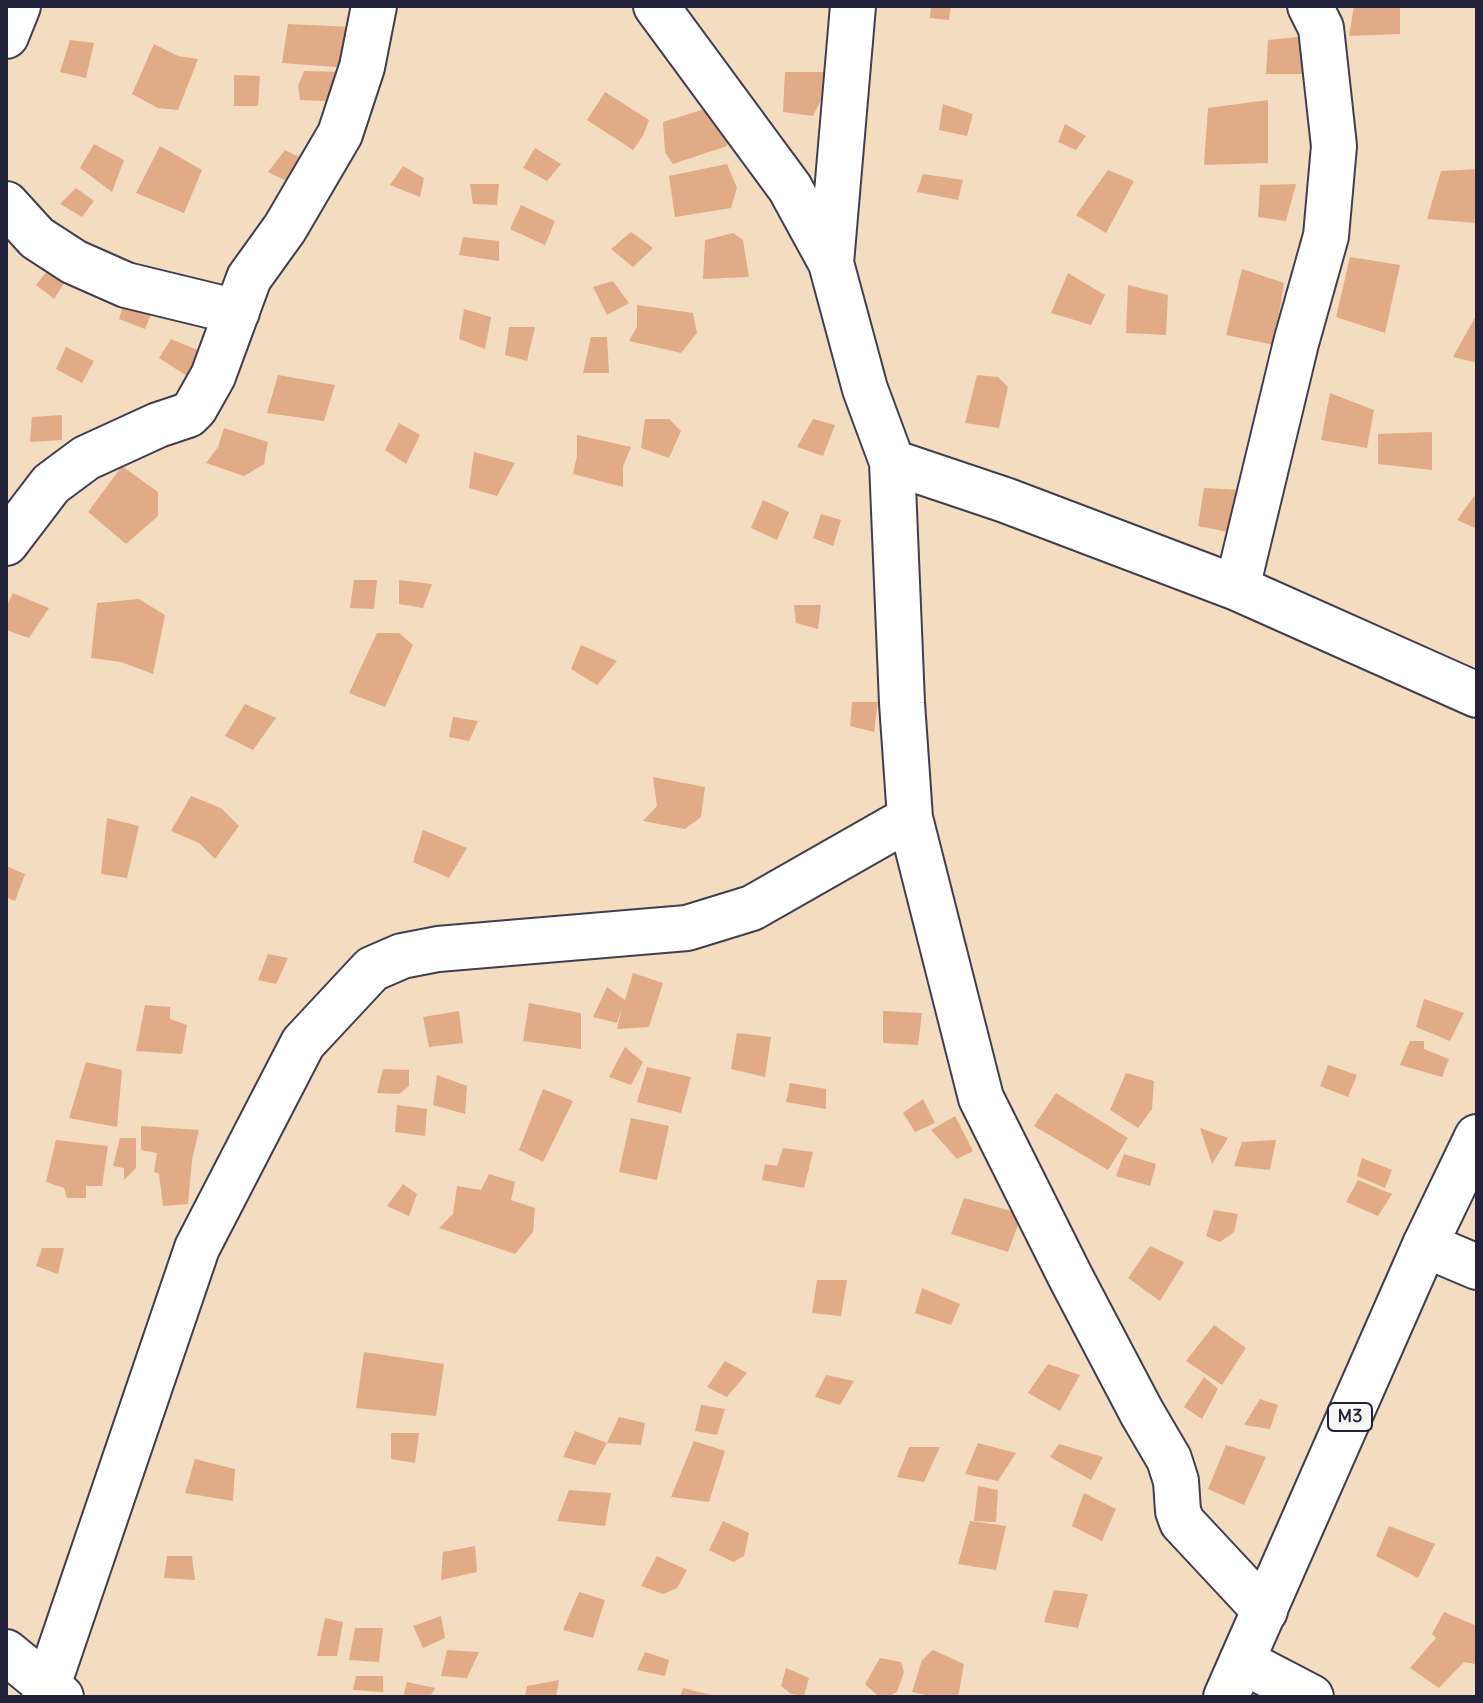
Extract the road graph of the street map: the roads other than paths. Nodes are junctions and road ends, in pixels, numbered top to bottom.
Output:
1 (18, 6) edge
2 (374, 6) edge
3 (656, 6) edge
4 (853, 6) edge
5 (1310, 6) edge
6 (6, 36) edge
7 (6, 204) edge
8 (831, 263) junction
9 (237, 312) junction
10 (892, 462) junction
11 (6, 543) edge
12 (1237, 588) junction
13 (1477, 695) edge
14 (910, 818) junction
15 (1477, 1137) edge
16 (1425, 1245) junction
17 (1477, 1267) edge
18 (1265, 1611) junction
19 (6, 1652) edge
20 (1234, 1679) edge
21 (51, 1694) edge
22 (1311, 1697) edge

1 - 6 street
2 - 9 street
3 - 8 street
4 - 8 street
5 - 12 street
7 - 9 street
8 - 10 street
9 - 11 street
10 - 12 street
10 - 14 street
12 - 13 street
14 - 18 street
14 - 21 street
15 - 16 street, M3
16 - 17 street
16 - 18 street, M3
18 - 20 street, M3
19 - 21 street
20 - 22 street

